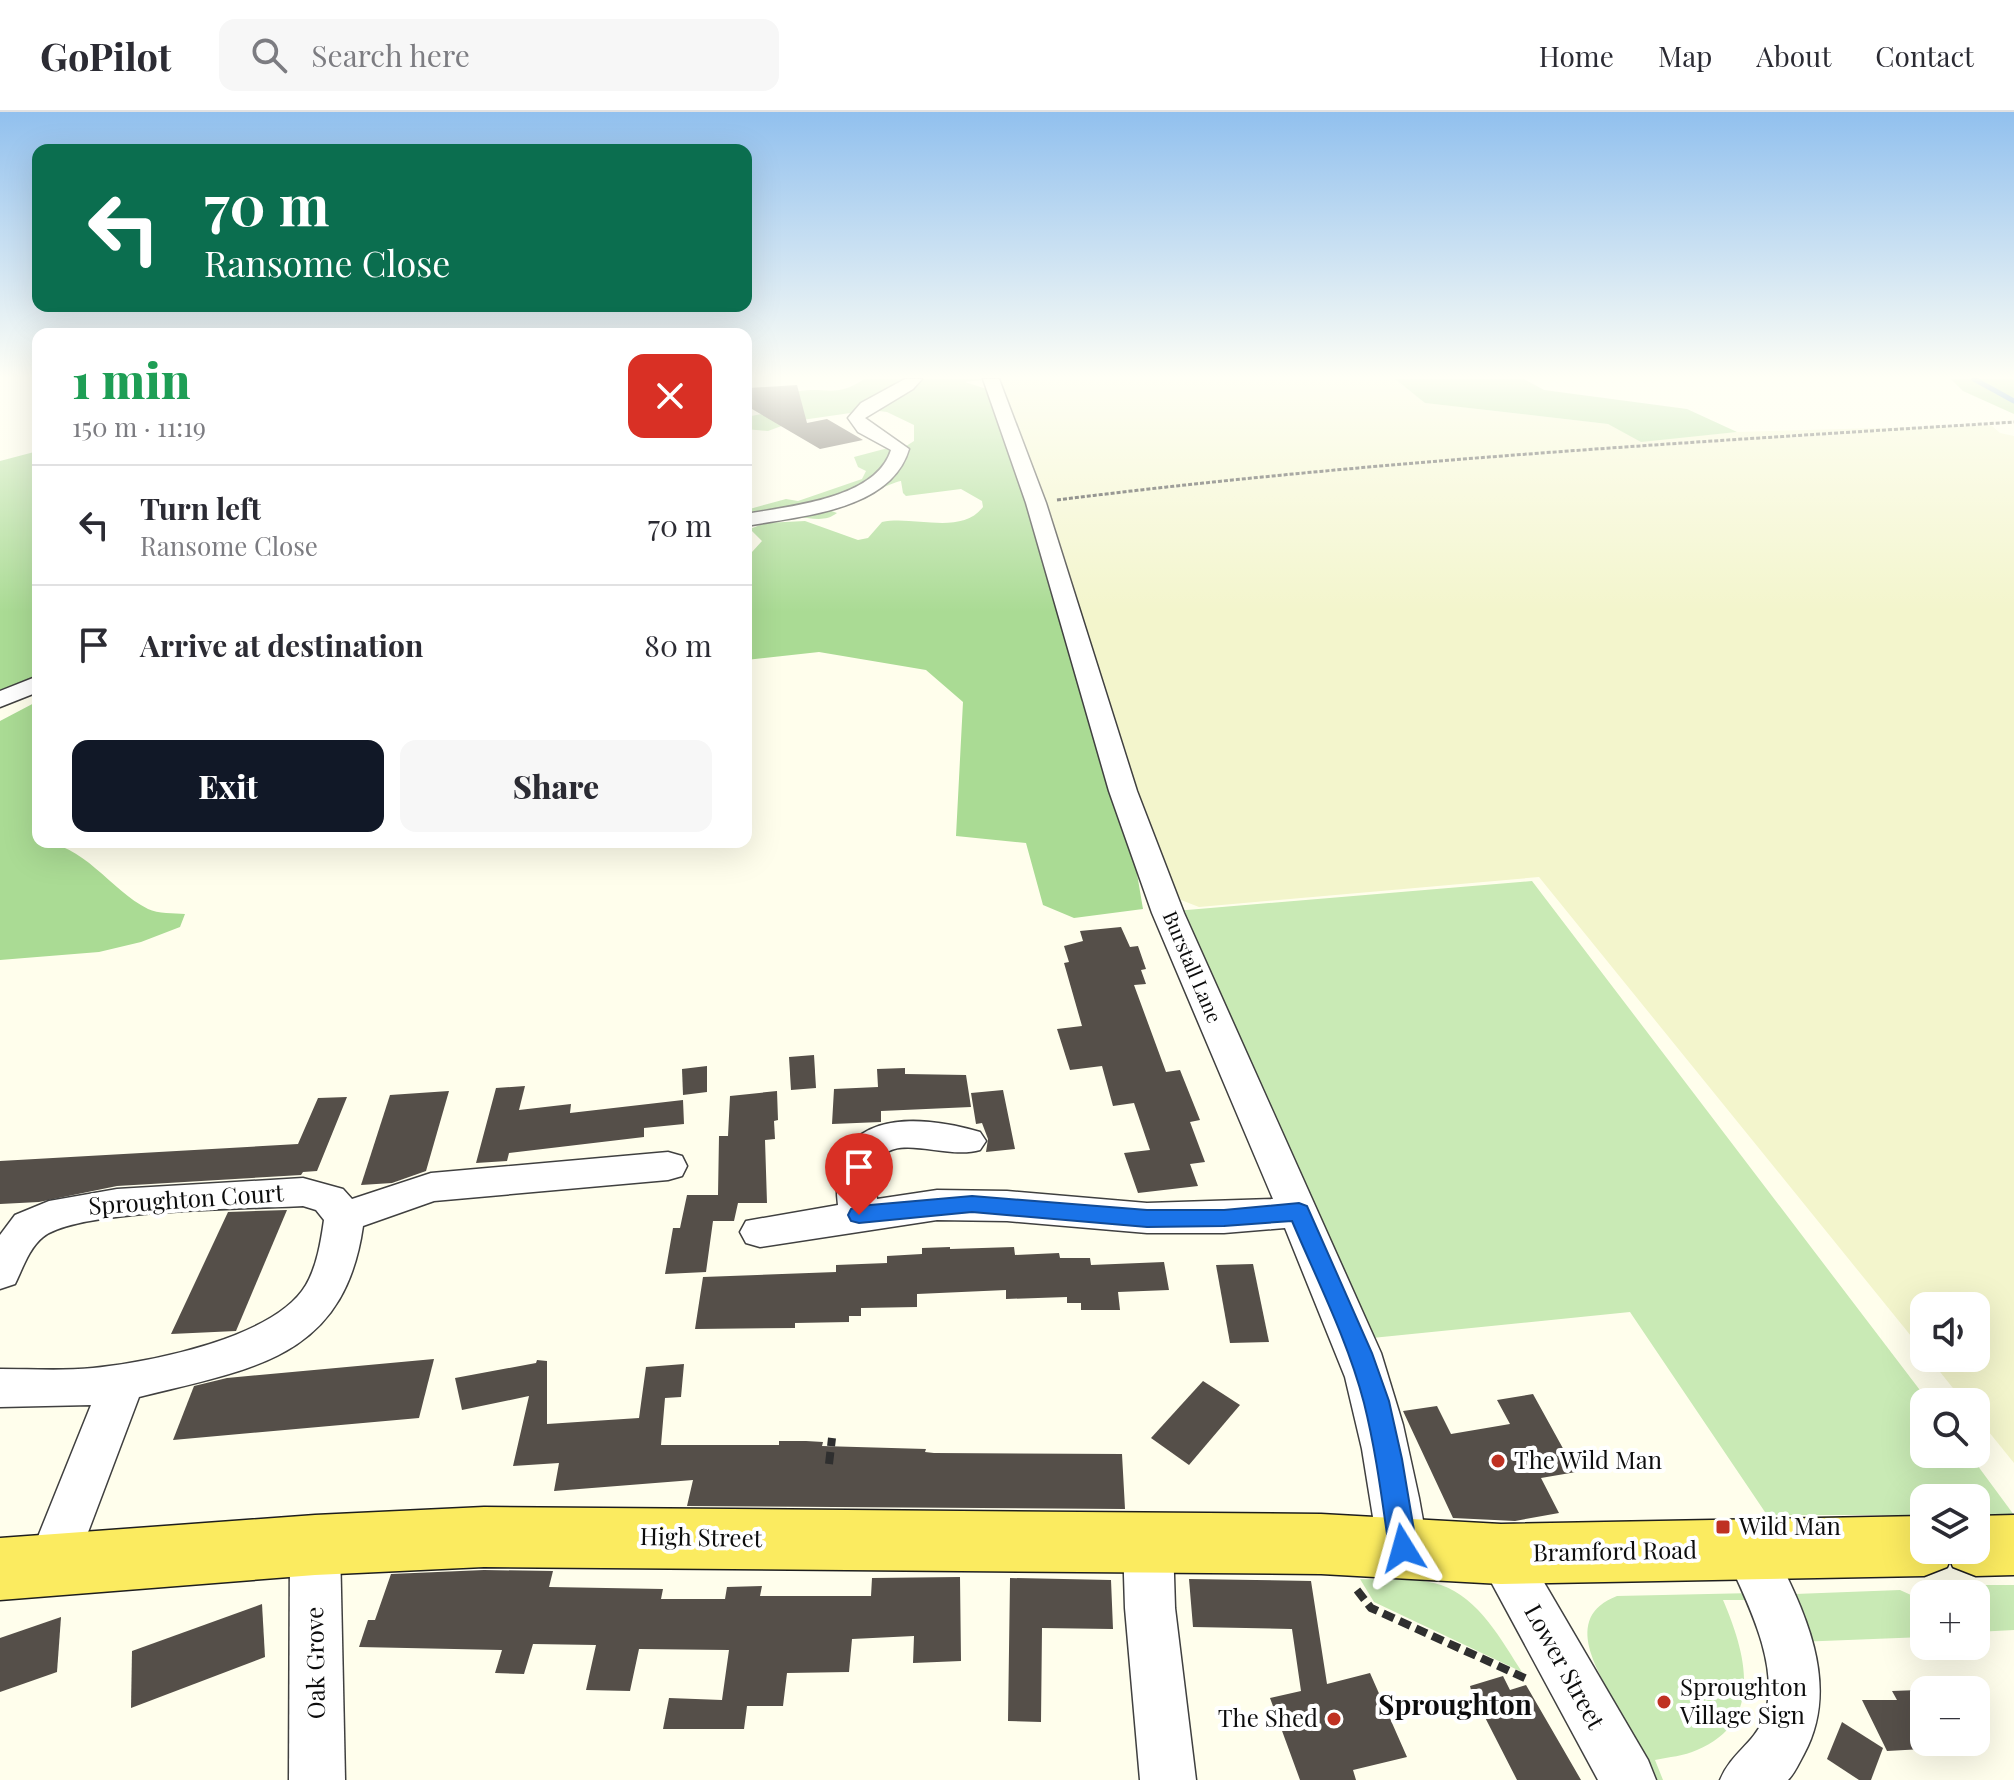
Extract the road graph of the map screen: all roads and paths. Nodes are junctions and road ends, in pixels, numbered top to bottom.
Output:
1 (899, 457) edge
2 (1019, 457) edge
3 (1507, 457) edge
4 (1036, 503) junction
5 (752, 519) edge
6 (32, 686) edge
7 (0, 700) edge
8 (967, 1141) dead end
9 (668, 1166) dead end
10 (1299, 1212) junction
11 (859, 1215) junction
12 (344, 1217) junction
13 (760, 1232) dead end
14 (0, 1273) edge
15 (122, 1383) junction
16 (0, 1388) edge
17 (832, 1438) dead end
18 (829, 1464) dead end
19 (1148, 1543) junction
20 (315, 1545) junction
21 (1340, 1545) junction
22 (2014, 1545) edge
23 (1910, 1546) edge
24 (1990, 1546) edge
25 (1403, 1548) junction
26 (1748, 1549) junction
27 (1501, 1554) junction
28 (26, 1566) edge
29 (1571, 1679) junction
30 (317, 1780) edge
31 (1168, 1780) edge
32 (1628, 1780) edge
33 (1748, 1780) edge

1 - 5 street
2 - 4 street, Burstall Lane
3 - 4 path
4 - 10 street, Burstall Lane
6 - 7 street
8 - 11 street
9 - 12 street
10 - 11 street
10 - 25 street, Burstall Lane
11 - 13 street
12 - 14 street, Sproughton Court
12 - 15 street
15 - 16 street
15 - 28 street
17 - 18 path
19 - 20 main road, High Street
19 - 21 main road, High Street
19 - 31 street
20 - 28 main road, High Street
20 - 30 street, Oak Grove
21 - 25 main road, High Street
21 - 29 path
22 - 24 main road
23 - 26 main road, Bramford Road
25 - 27 main road, Bramford Road
26 - 27 main road, Bramford Road
26 - 33 street
27 - 29 street, Lower Street
29 - 32 street, Lower Street

